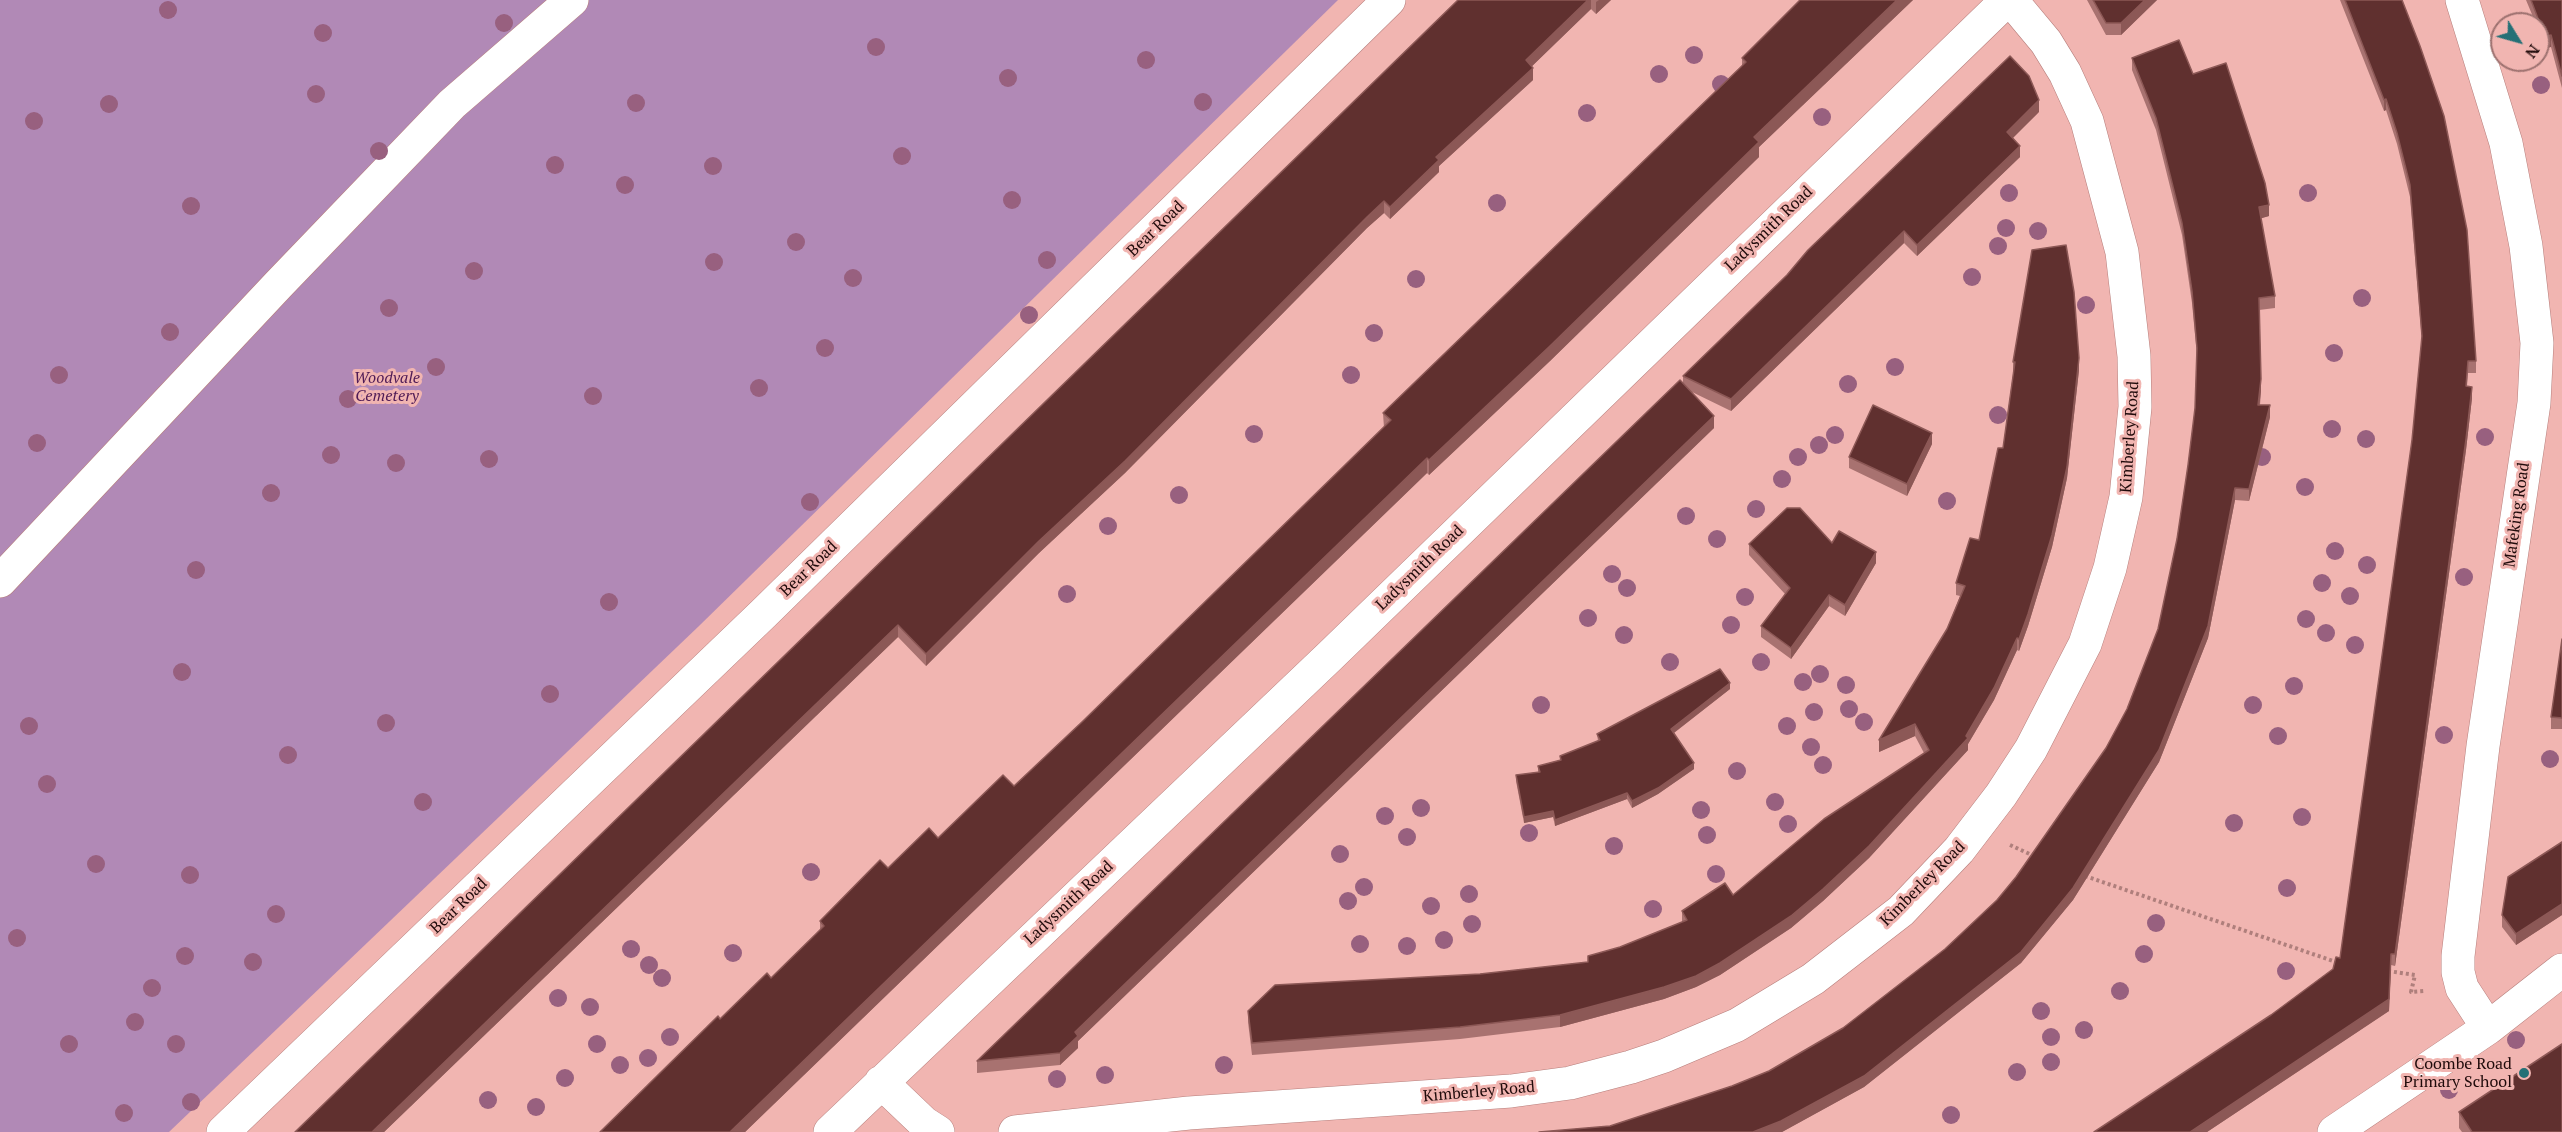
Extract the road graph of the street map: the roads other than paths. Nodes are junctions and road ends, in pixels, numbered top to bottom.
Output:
1 (572, 0) edge
2 (1389, 0) edge
3 (2007, 0) edge
4 (2012, 0) edge
5 (2462, 0) edge
6 (0, 581) edge
7 (2562, 970) edge
8 (2488, 1028) junction
9 (881, 1082) junction
10 (223, 1132) edge
11 (830, 1132) edge
12 (938, 1132) edge
13 (1015, 1132) edge
14 (2334, 1132) edge

1 - 6 street
2 - 10 street, Bear Road
3 - 9 street, Ladysmith Road
4 - 13 street, Kimberley Road
5 - 8 street, Mafeking Road
7 - 8 street
8 - 14 street
9 - 11 street, Ladysmith Road
9 - 12 street

